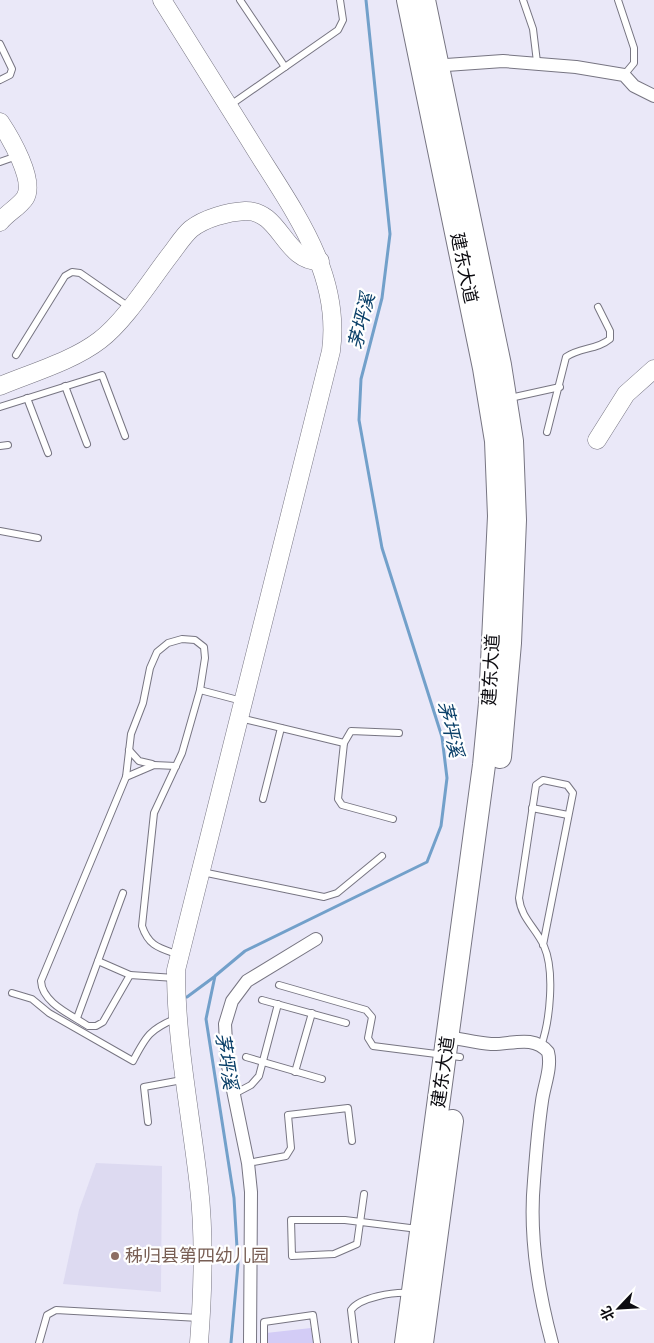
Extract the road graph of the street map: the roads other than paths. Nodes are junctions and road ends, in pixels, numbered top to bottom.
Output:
1 (162, 0) edge
2 (240, 0) edge
3 (340, 0) edge
4 (408, 0) edge
5 (424, 0) edge
6 (523, 0) edge
7 (618, 0) edge
8 (0, 44) edge
9 (537, 62) junction
10 (285, 67) junction
11 (430, 67) junction
12 (624, 75) junction
13 (0, 80) edge
14 (654, 96) edge
15 (228, 106) junction
16 (0, 122) edge
17 (18, 156) junction
18 (0, 162) edge
19 (0, 222) edge
20 (320, 261) junction
21 (129, 307) junction
22 (598, 307) dead end
23 (16, 355) dead end
24 (654, 368) edge
25 (0, 386) edge
26 (65, 386) junction
27 (560, 387) junction
28 (27, 398) junction
29 (499, 401) junction
30 (0, 407) edge
31 (547, 432) dead end
32 (125, 436) dead end
33 (596, 440) dead end
34 (8, 444) dead end
35 (86, 444) dead end
36 (0, 446) edge
37 (48, 453) dead end
38 (0, 531) edge
39 (38, 538) dead end
40 (200, 690) junction
41 (241, 709) junction
42 (281, 728) junction
43 (399, 733) dead end
44 (344, 743) junction
45 (129, 750) junction
46 (154, 764) junction
47 (176, 766) junction
48 (126, 777) junction
49 (263, 799) dead end
50 (532, 808) junction
51 (568, 815) junction
52 (393, 819) dead end
53 (382, 856) dead end
54 (200, 872) junction
55 (123, 893) dead end
56 (316, 940) dead end
57 (543, 945) junction
58 (179, 955) junction
59 (98, 961) junction
60 (130, 975) junction
61 (176, 978) junction
62 (279, 985) dead end
63 (12, 993) dead end
64 (262, 1000) dead end
65 (278, 1004) junction
66 (312, 1013) junction
67 (76, 1018) junction
68 (178, 1018) junction
69 (346, 1023) dead end
70 (541, 1046) junction
71 (454, 1047) junction
72 (246, 1057) dead end
73 (262, 1062) junction
74 (295, 1072) junction
75 (186, 1079) junction
76 (322, 1079) dead end
77 (234, 1094) junction
78 (148, 1122) dead end
79 (352, 1141) dead end
80 (248, 1163) junction
81 (364, 1194) dead end
82 (360, 1222) junction
83 (429, 1231) junction
84 (421, 1294) junction
85 (201, 1318) junction
86 (40, 1343) edge
87 (199, 1343) edge
88 (250, 1343) edge
89 (264, 1343) edge
90 (316, 1343) edge
91 (354, 1343) edge
92 (406, 1343) edge
93 (422, 1343) edge
94 (552, 1343) edge

1 - 15 main road
2 - 10 lane
3 - 10 lane
4 - 11 highway, 建东大道
5 - 11 highway, 建东大道
6 - 9 lane
7 - 12 lane
8 - 13 lane
9 - 11 street
9 - 12 street
10 - 15 lane
11 - 29 highway, 建东大道
12 - 14 street
15 - 20 main road
16 - 17 main road
17 - 18 lane
17 - 19 main road
20 - 21 main road
20 - 41 main road
21 - 23 lane
21 - 25 main road
22 - 27 lane
24 - 33 main road
26 - 28 lane
26 - 32 lane
26 - 35 lane
27 - 29 lane
27 - 31 lane
28 - 30 lane
28 - 37 lane
29 - 71 highway, 建东大道
34 - 36 lane
38 - 39 lane
40 - 41 lane
40 - 45 lane
40 - 47 lane
41 - 42 lane
41 - 54 main road
42 - 44 lane
42 - 49 lane
43 - 44 lane
44 - 52 lane
45 - 46 lane
45 - 48 lane
46 - 47 lane
46 - 48 lane
47 - 58 lane
48 - 67 lane
50 - 51 lane
50 - 51 lane
50 - 57 lane
51 - 57 lane
53 - 54 lane
54 - 58 main road
55 - 59 lane
56 - 77 street
57 - 70 lane
58 - 61 main road
59 - 60 lane
59 - 67 lane
60 - 61 lane
60 - 67 lane
61 - 68 main road
62 - 71 lane
63 - 68 lane
64 - 65 lane
65 - 66 lane
65 - 73 lane
66 - 69 lane
66 - 74 lane
68 - 75 main road
70 - 71 street
70 - 94 street
71 - 83 highway, 建东大道
72 - 73 lane
73 - 74 lane
73 - 77 lane
74 - 76 lane
75 - 78 lane
75 - 85 main road
77 - 80 street
79 - 80 lane
80 - 88 street
81 - 82 lane
82 - 82 lane
82 - 83 lane
83 - 84 highway, 建东大道
84 - 91 lane
84 - 92 highway, 建东大道
84 - 93 highway, 建东大道
85 - 86 lane
85 - 87 main road
89 - 90 lane

